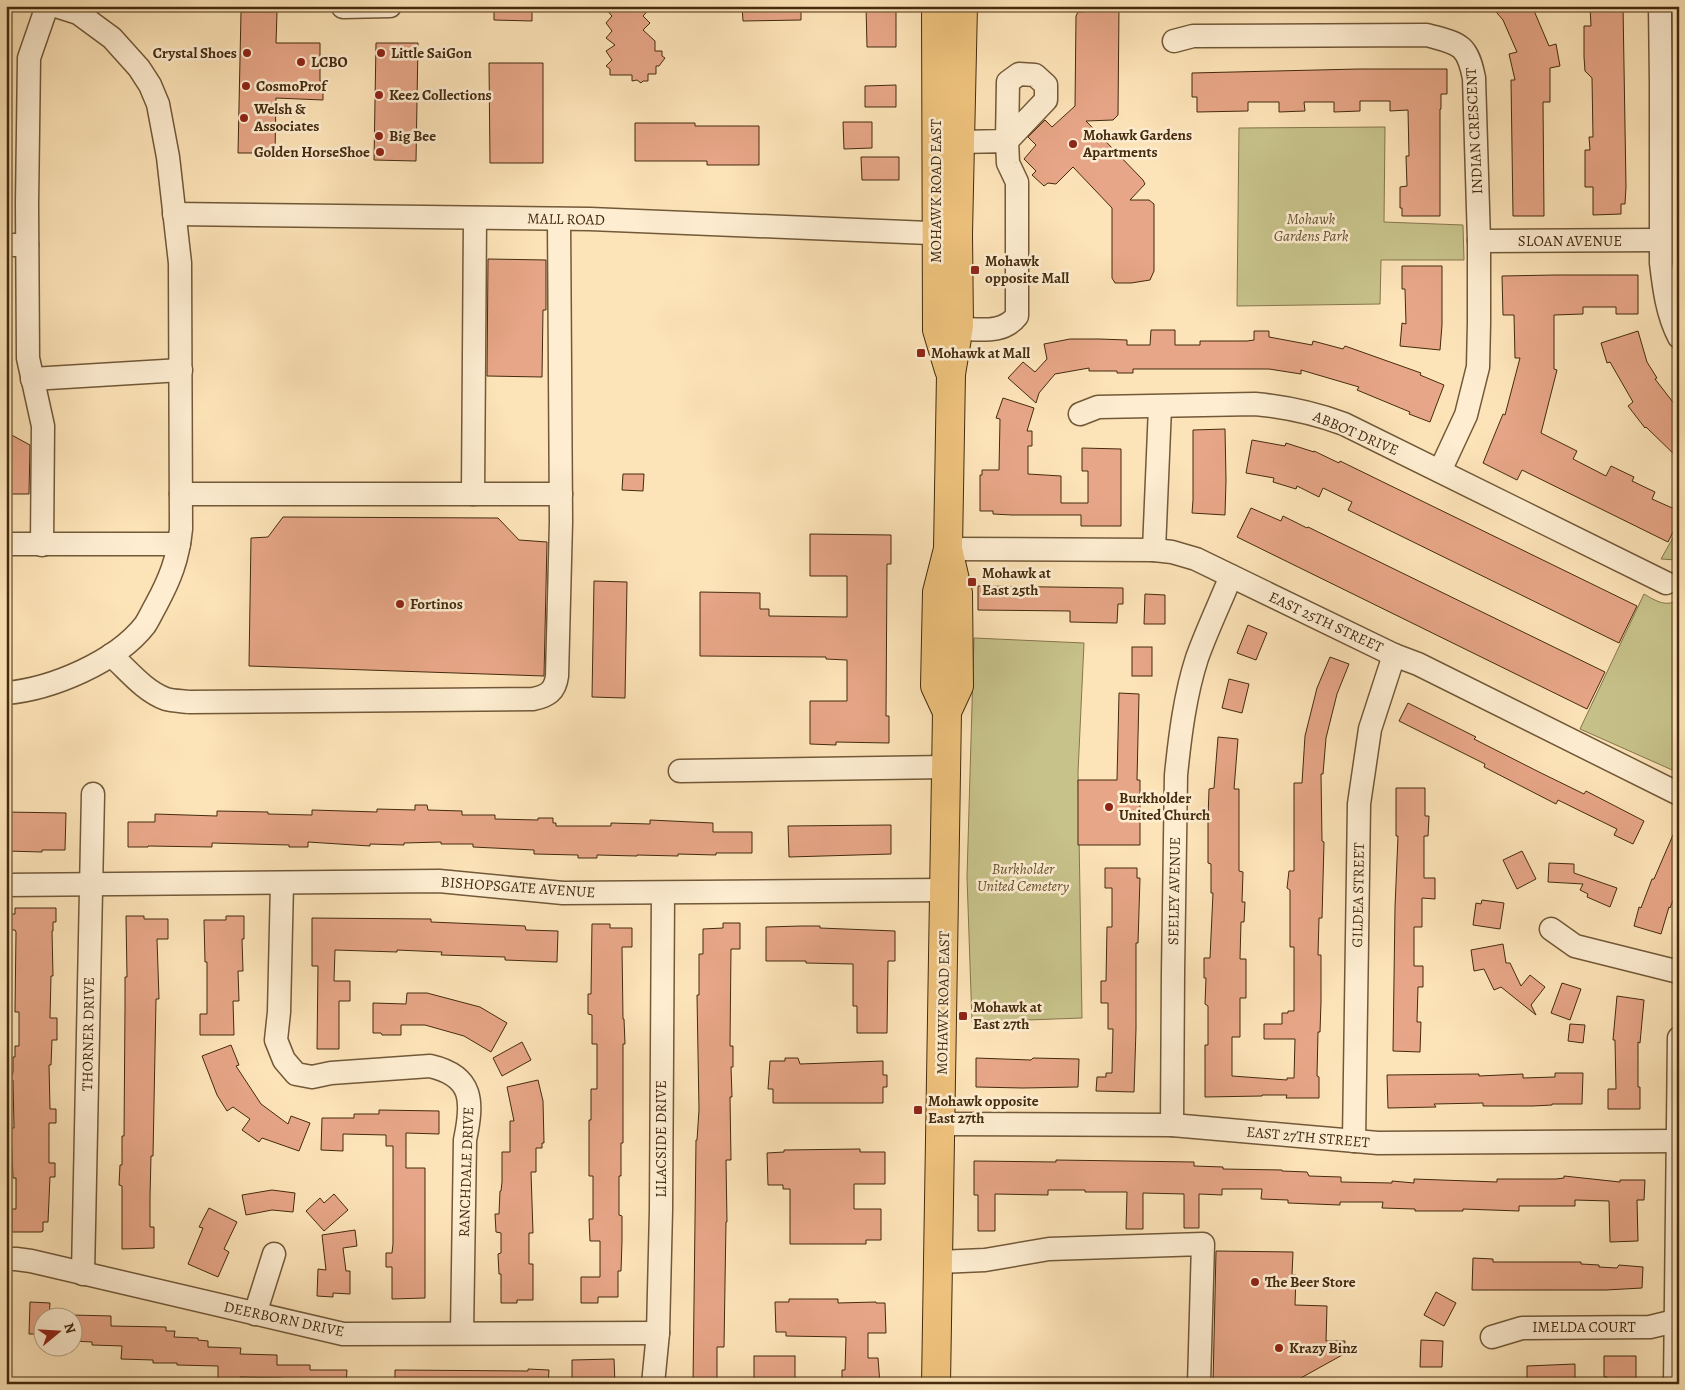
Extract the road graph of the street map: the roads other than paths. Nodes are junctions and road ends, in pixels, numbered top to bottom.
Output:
1 (47, 6) edge
2 (56, 6) edge
3 (390, 6) edge
4 (936, 6) edge
5 (963, 6) edge
6 (1660, 6) edge
7 (343, 7) edge
8 (1174, 41) dead end
9 (960, 142) junction
10 (174, 214) junction
11 (474, 218) junction
12 (559, 219) junction
13 (947, 234) junction
14 (1660, 240) junction
15 (1479, 242) junction
16 (17, 245) edge
17 (959, 329) junction
18 (1679, 337) edge
19 (181, 370) junction
20 (950, 374) junction
21 (32, 379) junction
22 (1160, 407) junction
23 (1080, 414) dead end
24 (1440, 471) junction
25 (181, 494) junction
26 (473, 494) junction
27 (561, 494) junction
28 (6, 544) edge
29 (179, 544) junction
30 (42, 545) junction
31 (948, 549) junction
32 (1154, 550) junction
33 (1231, 576) junction
34 (1666, 583) dead end
35 (111, 655) junction
36 (1394, 655) junction
37 (6, 693) edge
38 (946, 768) junction
39 (680, 771) dead end
40 (93, 794) dead end
41 (1679, 794) edge
42 (282, 882) junction
43 (91, 884) junction
44 (6, 885) edge
45 (944, 890) junction
46 (663, 893) junction
47 (1551, 929) dead end
48 (1679, 972) edge
49 (1679, 1038) edge
50 (940, 1124) junction
51 (1172, 1125) junction
52 (1354, 1141) junction
53 (1676, 1141) junction
54 (274, 1254) dead end
55 (6, 1259) edge
56 (939, 1262) junction
57 (83, 1274) junction
58 (255, 1314) junction
59 (1678, 1320) edge
60 (462, 1333) junction
61 (658, 1333) junction
62 (1492, 1337) dead end
63 (654, 1384) edge
64 (936, 1384) edge
65 (1199, 1384) edge
66 (1675, 1384) edge

1 - 16 street
2 - 10 street
3 - 7 street
4 - 13 main road, MOHAWK ROAD EAST
5 - 9 main road, MOHAWK ROAD EAST
6 - 14 street
8 - 15 street, INDIAN CRESCENT
9 - 13 main road, MOHAWK ROAD EAST
9 - 17 street
10 - 11 street, MALL ROAD
10 - 19 street
11 - 12 street, MALL ROAD
11 - 26 street
12 - 13 street, MALL ROAD
12 - 27 street
13 - 17 main road, MOHAWK ROAD EAST
13 - 20 main road, MOHAWK ROAD EAST
14 - 15 street, SLOAN AVENUE
14 - 18 street
15 - 24 street, INDIAN CRESCENT
16 - 21 street
17 - 20 main road, MOHAWK ROAD EAST
19 - 21 street
19 - 25 street
20 - 31 main road, MOHAWK ROAD EAST
21 - 30 street
22 - 23 street, ABBOT DRIVE
22 - 24 street, ABBOT DRIVE
22 - 32 street
24 - 34 street, ABBOT DRIVE
25 - 26 street
25 - 29 street
26 - 27 street
27 - 35 street
28 - 30 street
29 - 30 street
29 - 35 street
31 - 32 street, EAST 25TH STREET
31 - 38 main road, MOHAWK ROAD EAST
32 - 33 street, EAST 25TH STREET
33 - 36 street, EAST 25TH STREET
33 - 51 street, SEELEY AVENUE
35 - 37 street
36 - 41 street, EAST 25TH STREET
36 - 52 street, GILDEA STREET
38 - 39 street
38 - 45 main road, MOHAWK ROAD EAST
40 - 43 street, THORNER DRIVE
42 - 43 street, BISHOPSGATE AVENUE
42 - 46 street, BISHOPSGATE AVENUE
42 - 60 street, RANCHDALE DRIVE
43 - 44 street, BISHOPSGATE AVENUE
43 - 57 street, THORNER DRIVE
45 - 46 street, BISHOPSGATE AVENUE
45 - 50 main road, MOHAWK ROAD EAST
46 - 61 street, LILACSIDE DRIVE
47 - 48 street
49 - 53 street
50 - 51 street, EAST 27TH STREET
50 - 56 main road, MOHAWK ROAD EAST
51 - 52 street, EAST 27TH STREET
52 - 53 street, EAST 27TH STREET
53 - 59 street
54 - 58 street
55 - 57 street, DEERBORN DRIVE
56 - 64 main road, MOHAWK ROAD EAST
56 - 65 street
57 - 58 street, DEERBORN DRIVE
58 - 60 street, DEERBORN DRIVE
59 - 62 street, IMELDA COURT
59 - 66 street
60 - 61 street, DEERBORN DRIVE
61 - 63 street, LILACSIDE DRIVE

